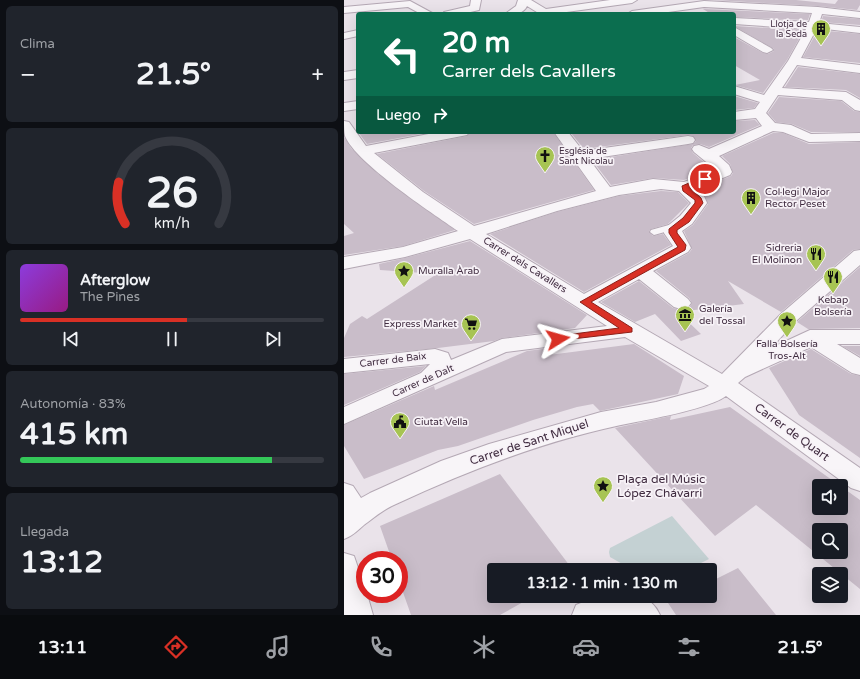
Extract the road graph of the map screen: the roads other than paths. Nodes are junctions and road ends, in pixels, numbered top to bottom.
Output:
1 (372, 0) edge
2 (476, 0) edge
3 (632, 0) edge
4 (609, 1) edge
5 (523, 3) edge
6 (799, 4) edge
7 (701, 7) edge
8 (571, 8) junction
9 (727, 8) edge
10 (347, 10) edge
11 (818, 10) junction
12 (763, 11) edge
13 (425, 12) edge
14 (457, 12) edge
15 (512, 12) edge
16 (543, 12) edge
17 (550, 12) edge
18 (578, 12) edge
19 (652, 12) edge
20 (711, 12) edge
21 (860, 15) edge
22 (736, 20) edge
23 (816, 26) junction
24 (860, 30) edge
25 (356, 33) edge
26 (344, 36) edge
27 (739, 37) edge
28 (766, 50) dead end
29 (794, 60) junction
30 (860, 69) edge
31 (356, 74) edge
32 (344, 76) edge
33 (736, 90) edge
34 (770, 96) junction
35 (356, 105) edge
36 (860, 106) edge
37 (344, 107) edge
38 (759, 113) junction
39 (736, 116) edge
40 (771, 126) junction
41 (345, 127) edge
42 (451, 134) edge
43 (563, 134) edge
44 (682, 136) edge
45 (860, 137) edge
46 (362, 151) junction
47 (579, 156) junction
48 (707, 156) junction
49 (686, 186) junction
50 (606, 194) junction
51 (472, 232) junction
52 (860, 255) edge
53 (344, 263) edge
54 (641, 271) junction
55 (584, 302) junction
56 (681, 303) dead end
57 (784, 322) junction
58 (628, 330) junction
59 (860, 337) edge
60 (812, 338) junction
61 (344, 366) edge
62 (860, 368) edge
63 (430, 377) junction
64 (728, 379) junction
65 (344, 416) edge
66 (860, 481) edge
67 (348, 512) edge
68 (344, 565) edge
69 (591, 613) edge
70 (358, 615) edge
71 (645, 615) edge

1 - 10 street
2 - 14 street
3 - 4 street
4 - 8 street
5 - 15 street
5 - 16 street
6 - 11 street
6 - 12 street
7 - 9 street
7 - 19 street
7 - 20 street
8 - 17 street
8 - 18 street
9 - 12 street
10 - 13 street
11 - 21 street
11 - 23 street
12 - 22 street
12 - 23 street
23 - 24 street
23 - 29 street
25 - 26 street
27 - 28 street
29 - 30 street
29 - 34 street
31 - 32 street
33 - 34 street
34 - 36 street
34 - 38 street
35 - 37 street
38 - 39 street
38 - 40 street
40 - 45 street
40 - 48 street
41 - 46 street, Carrer dels Cavallers
42 - 46 street
43 - 47 street
44 - 47 street
44 - 48 street
46 - 51 street, Carrer dels Cavallers
47 - 50 street
48 - 49 street
49 - 50 street
49 - 54 street
50 - 51 street
51 - 53 street
51 - 55 street, Carrer dels Cavallers
52 - 57 street
54 - 55 street
54 - 56 street
55 - 58 street, Carrer dels Cavallers
57 - 60 street
57 - 64 street
58 - 63 street, Carrer de Dalt
58 - 64 street, Carrer dels Cavallers
59 - 60 street
60 - 62 street
60 - 64 street
61 - 63 street, Carrer de Baix
63 - 65 street, Carrer de Dalt
64 - 66 street, Carrer de Quart
64 - 67 street, Carrer de Sant Miquel
68 - 70 street
69 - 71 street

